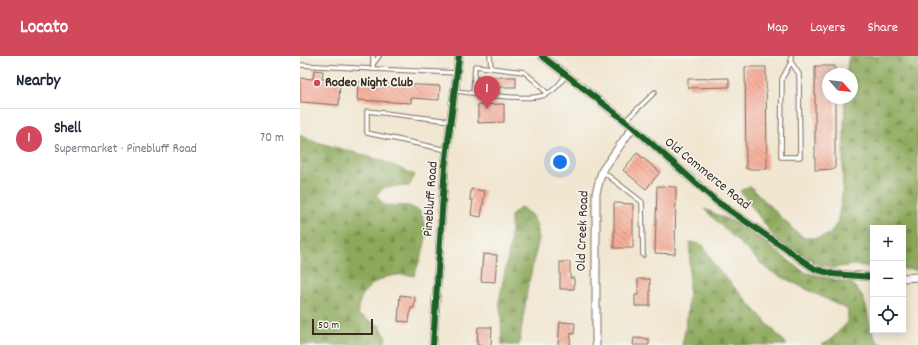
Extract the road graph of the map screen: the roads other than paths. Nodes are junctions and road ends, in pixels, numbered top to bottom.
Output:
1 (373, 56) edge
2 (379, 56) edge
3 (459, 56) edge
4 (490, 56) edge
5 (542, 56) edge
6 (791, 56) edge
7 (791, 62) junction
8 (373, 64) junction
9 (300, 65) edge
10 (491, 67) junction
11 (373, 69) junction
12 (457, 73) junction
13 (566, 75) junction
14 (455, 91) junction
15 (655, 92) dead end
16 (473, 93) junction
17 (547, 93) junction
18 (451, 121) junction
19 (625, 121) junction
20 (633, 128) junction
21 (447, 150) junction
22 (602, 171) junction
23 (643, 255) dead end
24 (870, 277) edge
25 (918, 277) edge
26 (906, 278) edge
27 (433, 345) edge
28 (596, 345) edge

1 - 8 lane
2 - 8 lane
3 - 12 street, Pinebluff Road
4 - 10 lane
5 - 13 street, Old Commerce Road
6 - 7 lane
7 - 7 lane
8 - 11 lane
9 - 11 lane
10 - 16 lane
10 - 17 lane
11 - 12 lane
12 - 14 street, Pinebluff Road
13 - 17 lane
13 - 19 street, Old Commerce Road
14 - 16 lane
14 - 18 street, Pinebluff Road
15 - 19 lane
16 - 17 lane
18 - 21 street, Pinebluff Road
18 - 21 lane
19 - 20 street, Old Commerce Road
20 - 22 street, Old Creek Road
20 - 24 street, Old Commerce Road
21 - 27 street, Pinebluff Road
22 - 23 lane
22 - 28 street, Old Creek Road
25 - 26 street

